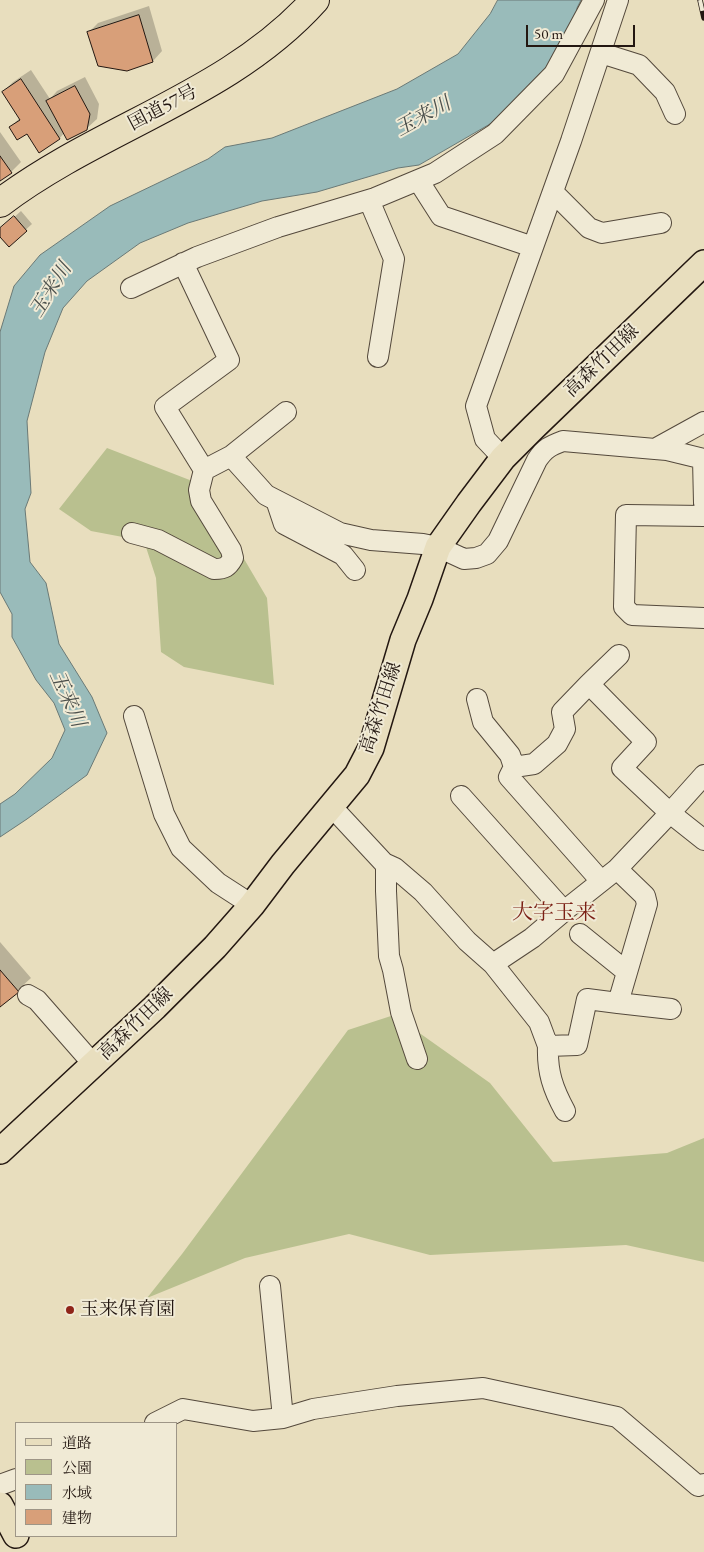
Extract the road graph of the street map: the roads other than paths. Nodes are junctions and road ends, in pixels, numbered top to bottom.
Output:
1 (315, 0) edge
2 (594, 0) edge
3 (618, 0) edge
4 (600, 53) junction
5 (675, 114) dead end
6 (418, 180) junction
7 (553, 192) junction
8 (369, 200) junction
9 (0, 203) edge
10 (661, 223) dead end
11 (533, 247) junction
12 (182, 263) junction
13 (704, 263) edge
14 (131, 288) dead end
15 (378, 357) dead end
16 (286, 412) dead end
17 (704, 422) edge
18 (655, 448) junction
19 (231, 456) junction
20 (503, 458) junction
21 (704, 459) edge
22 (204, 470) junction
23 (276, 500) junction
24 (704, 503) edge
25 (704, 516) edge
26 (132, 533) dead end
27 (438, 548) junction
28 (355, 570) dead end
29 (704, 618) edge
30 (619, 655) dead end
31 (589, 684) junction
32 (477, 699) dead end
33 (134, 716) dead end
34 (514, 767) junction
35 (704, 775) edge
36 (461, 796) dead end
37 (331, 806) junction
38 (670, 813) junction
39 (704, 839) edge
40 (386, 864) junction
41 (609, 875) junction
42 (252, 904) junction
43 (564, 911) junction
44 (580, 934) dead end
45 (493, 964) junction
46 (627, 972) junction
47 (28, 994) dead end
48 (618, 1003) junction
49 (671, 1009) dead end
50 (548, 1046) junction
51 (417, 1059) dead end
52 (94, 1065) junction
53 (565, 1111) dead end
54 (0, 1151) edge
55 (270, 1286) dead end
56 (283, 1418) junction
57 (157, 1422) edge
58 (15, 1479) edge
59 (704, 1484) edge
60 (0, 1485) edge
61 (0, 1505) edge
62 (15, 1534) edge
63 (17, 1537) edge
64 (25, 1552) edge

1 - 9 highway, 国道57号
2 - 6 street
3 - 4 street
4 - 5 street
4 - 7 street
6 - 8 street
6 - 11 street
7 - 10 street
7 - 11 street
8 - 12 street
8 - 15 street
11 - 20 street
12 - 14 street
12 - 22 street
13 - 20 main road, 高森竹田線
16 - 19 street
17 - 18 street
18 - 21 street
18 - 27 street
19 - 22 street
19 - 23 street
20 - 27 main road, 高森竹田線
21 - 24 street
22 - 26 street
23 - 27 street
23 - 28 street
25 - 29 street
27 - 37 main road, 高森竹田線
30 - 31 street
31 - 34 street
31 - 38 street
32 - 34 street
33 - 42 street
34 - 41 street
35 - 38 street
36 - 43 street
37 - 40 street
37 - 42 main road, 高森竹田線
38 - 39 street
38 - 41 street
40 - 45 street
40 - 51 street
41 - 43 street
41 - 46 street
42 - 52 main road, 高森竹田線
43 - 45 street
44 - 46 street
45 - 50 street
46 - 48 street
47 - 52 street
48 - 49 street
48 - 50 street
50 - 53 street
52 - 54 main road, 高森竹田線
55 - 56 street
56 - 57 street
56 - 59 street
58 - 60 street
61 - 62 main road
63 - 64 main road

